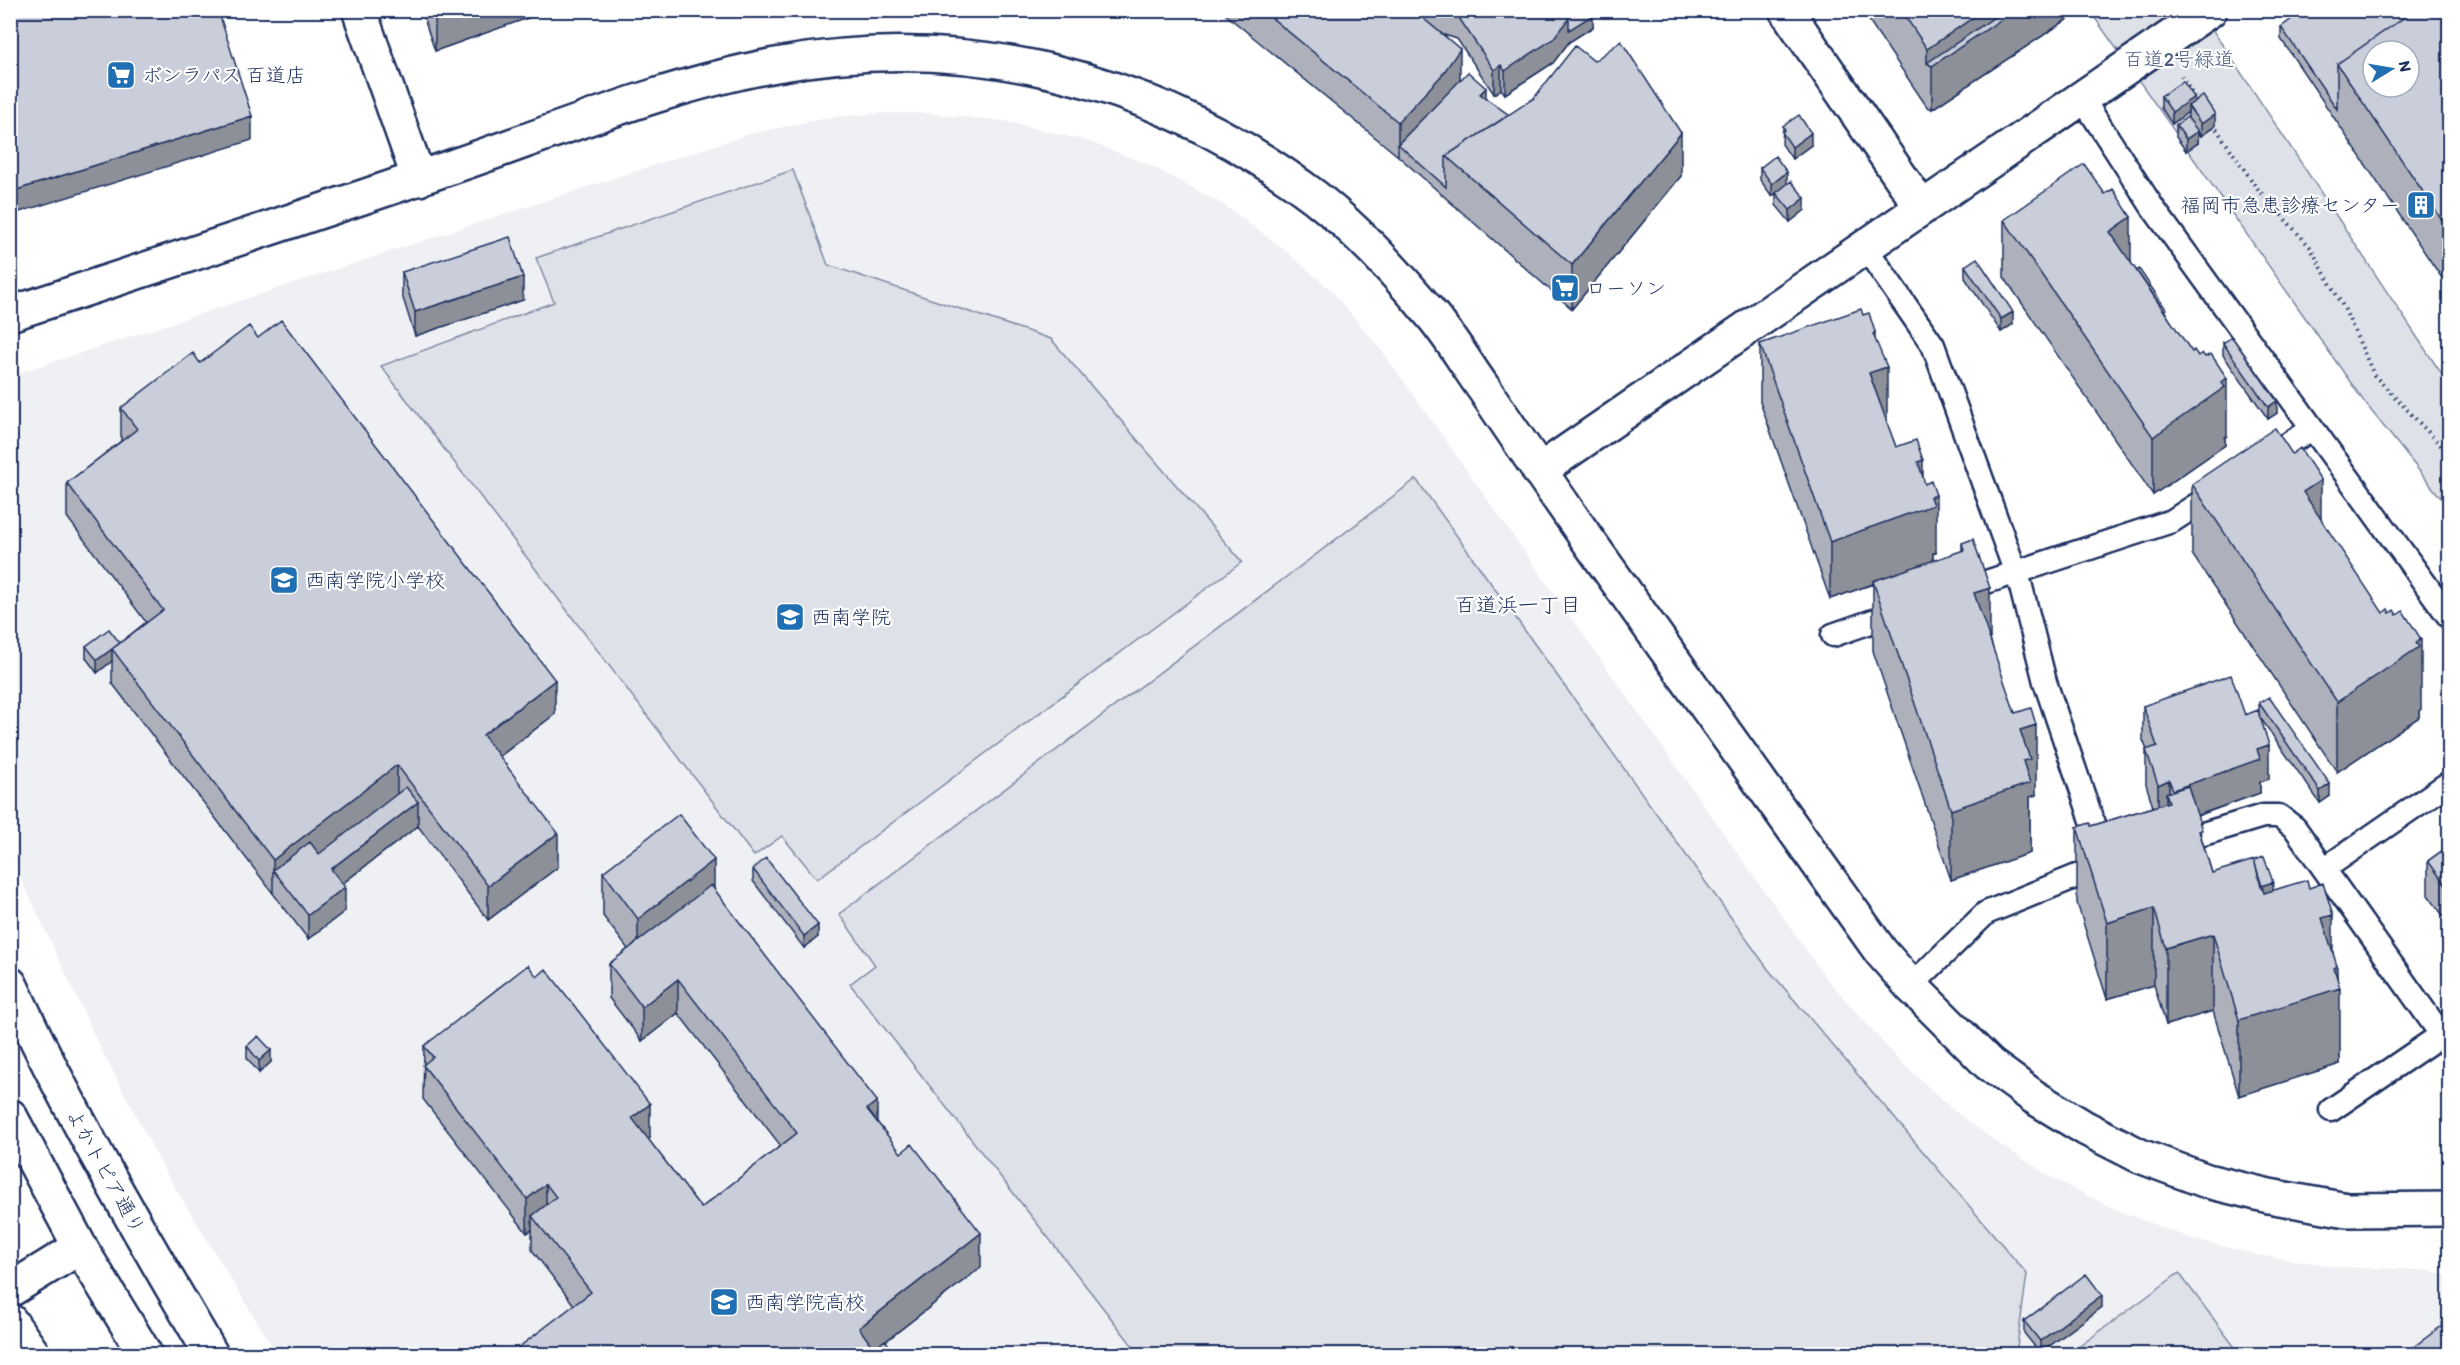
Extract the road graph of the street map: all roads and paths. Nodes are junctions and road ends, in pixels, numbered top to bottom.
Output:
1 (359, 10) edge
2 (1786, 10) edge
3 (2210, 10) edge
4 (2181, 71) dead end
5 (2082, 98) junction
6 (2205, 111) edge
7 (2210, 120) edge
8 (419, 178) junction
9 (1922, 208) junction
10 (1865, 247) junction
11 (10, 314) edge
12 (2312, 429) junction
13 (2450, 455) edge
14 (1539, 471) junction
15 (2016, 571) junction
16 (1940, 597) edge
17 (1919, 605) edge
18 (2450, 618) edge
19 (1833, 635) dead end
20 (2450, 782) edge
21 (2152, 850) edge
22 (2129, 857) edge
23 (2107, 864) junction
24 (2324, 869) junction
25 (10, 984) edge
26 (1911, 986) junction
27 (2445, 1041) edge
28 (2331, 1110) dead end
29 (10, 1116) edge
30 (2450, 1209) edge
31 (80, 1247) junction
32 (10, 1290) edge
33 (10, 1321) edge
34 (33, 1354) edge
35 (145, 1354) edge
36 (211, 1354) edge

1 - 8 street
2 - 9 street
3 - 5 street
4 - 6 path
5 - 9 street
5 - 12 lane
7 - 13 path
8 - 11 street
8 - 14 street
9 - 10 street
10 - 14 street
10 - 15 lane
12 - 15 lane
12 - 18 lane
14 - 26 street
15 - 16 lane
15 - 23 lane
17 - 19 lane
20 - 24 lane
21 - 24 lane
22 - 23 lane
23 - 26 lane
24 - 27 lane
25 - 36 street, よかトピア通り
26 - 30 street
27 - 28 lane
29 - 31 street
31 - 32 street
31 - 35 street
33 - 34 street

